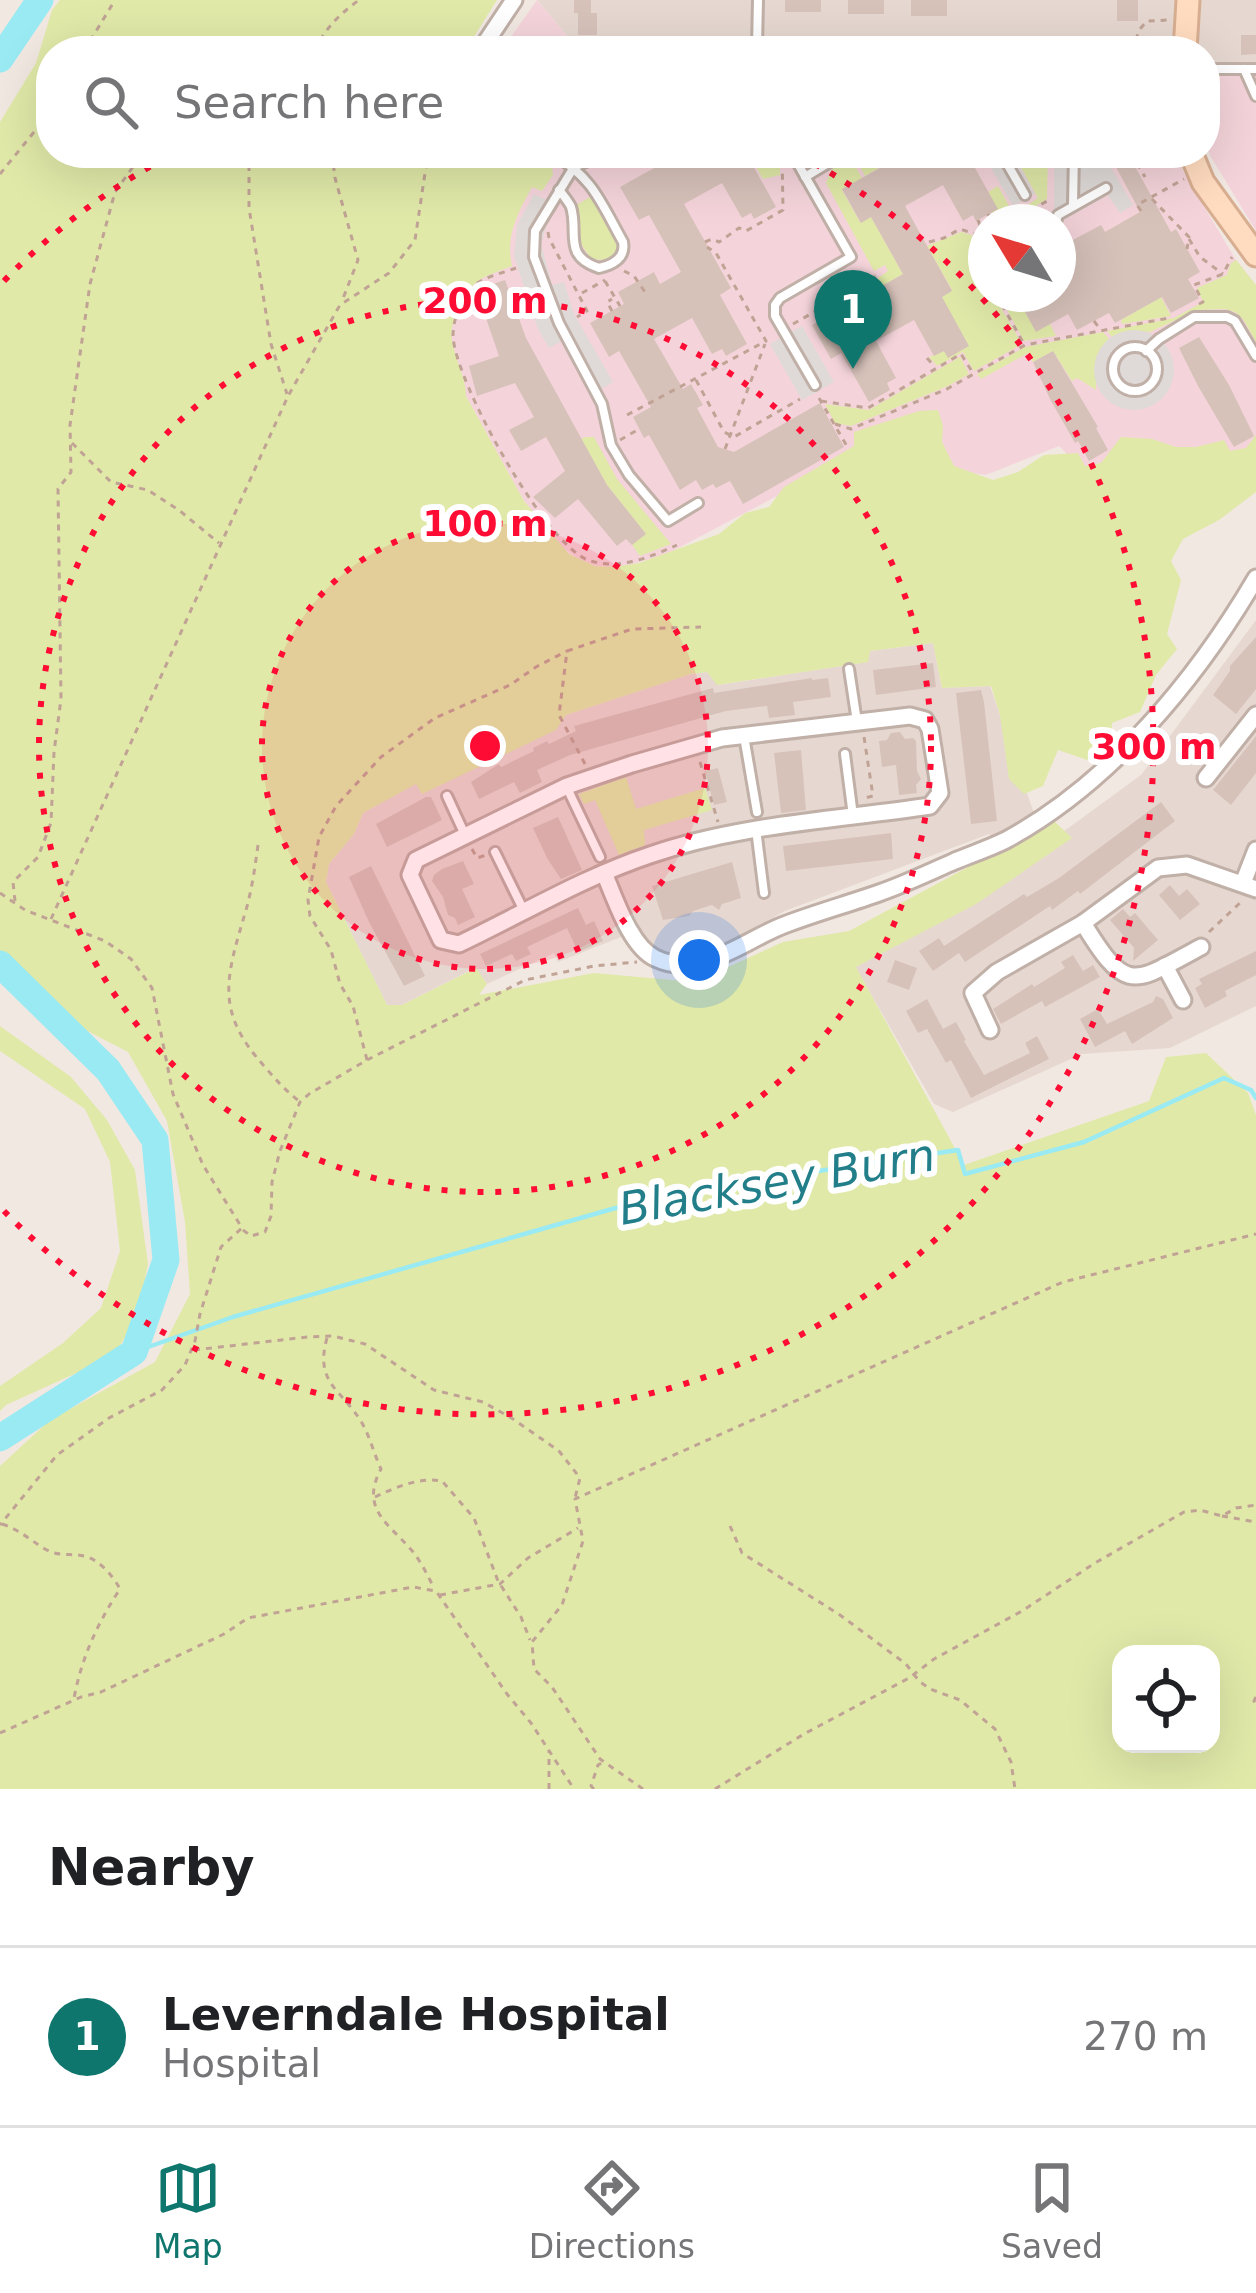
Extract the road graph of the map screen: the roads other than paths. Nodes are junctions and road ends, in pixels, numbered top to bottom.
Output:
1 (514, 0) edge
2 (758, 0) edge
3 (1188, 0) edge
4 (490, 36) edge
5 (757, 36) edge
6 (1186, 36) edge
7 (1220, 69) edge
8 (1244, 69) junction
9 (1256, 69) edge
10 (1256, 96) edge
11 (573, 168) edge
12 (575, 168) edge
13 (800, 168) edge
14 (820, 168) edge
15 (1010, 168) edge
16 (1073, 168) edge
17 (1194, 168) edge
18 (805, 177) junction
19 (1106, 188) dead end
20 (559, 190) junction
21 (1025, 195) dead end
22 (1072, 204) edge
23 (1076, 205) edge
24 (1252, 250) edge
25 (1146, 351) junction
26 (1256, 356) edge
27 (814, 385) dead end
28 (698, 503) dead end
29 (1256, 578) edge
30 (849, 669) dead end
31 (1256, 715) edge
32 (859, 723) junction
33 (743, 734) junction
34 (845, 754) dead end
35 (1206, 778) dead end
36 (567, 786) junction
37 (447, 796) dead end
38 (853, 818) junction
39 (756, 821) junction
40 (465, 837) junction
41 (1256, 850) edge
42 (495, 853) road end
43 (602, 865) junction
44 (1250, 886) edge
45 (764, 892) dead end
46 (524, 912) junction
47 (1083, 922) junction
48 (1202, 947) road end
49 (1165, 966) junction
50 (1183, 1000) dead end
51 (990, 1030) dead end

1 - 4 street
2 - 5 lane
3 - 6 street
7 - 8 lane
8 - 9 lane
8 - 10 lane
11 - 20 lane
12 - 20 lane
13 - 18 lane
14 - 18 lane
15 - 21 lane
16 - 22 lane
17 - 24 street
18 - 27 lane
19 - 23 lane
20 - 28 lane
25 - 25 lane
25 - 26 lane
29 - 43 street
30 - 32 lane
31 - 35 street
32 - 33 street
32 - 38 street
33 - 36 street
33 - 39 lane
34 - 38 lane
36 - 40 street
36 - 43 lane
37 - 40 lane
38 - 39 street
39 - 43 street
39 - 45 lane
40 - 46 street
41 - 44 street
42 - 46 lane
43 - 46 street
44 - 47 street
47 - 49 street
47 - 51 street
48 - 49 street
49 - 50 street

